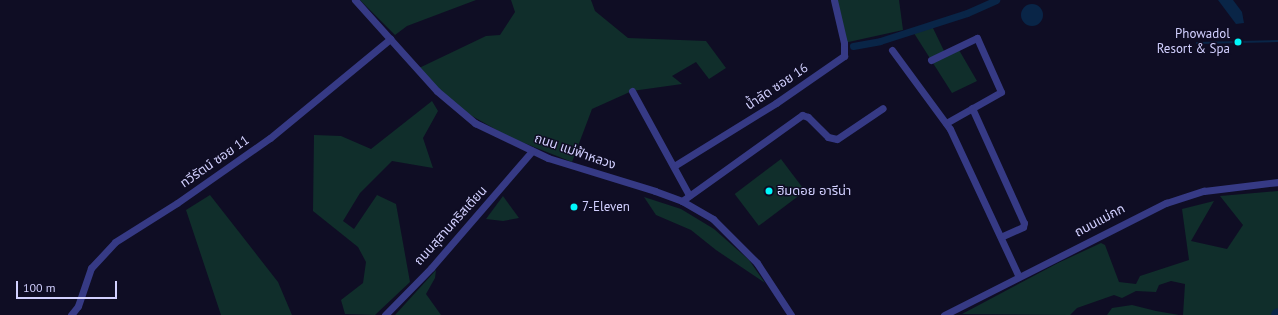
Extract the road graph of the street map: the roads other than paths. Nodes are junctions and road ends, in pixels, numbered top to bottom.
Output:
1 (354, 0) edge
2 (834, 0) edge
3 (390, 39) junction
4 (892, 50) dead end
5 (931, 60) dead end
6 (632, 90) dead end
7 (883, 108) dead end
8 (972, 108) junction
9 (946, 123) junction
10 (532, 151) junction
11 (674, 166) junction
12 (1278, 182) edge
13 (689, 195) junction
14 (682, 201) junction
15 (1000, 237) junction
16 (1019, 277) junction
17 (71, 315) edge
18 (385, 315) edge
19 (791, 315) edge
20 (944, 315) edge

1 - 3 street, ถนน แม่ฟ้าหลวง
2 - 11 street, น้ำลัด ซอย 16
3 - 10 street, ถนน แม่ฟ้าหลวง
3 - 17 street, ทวีรัตน์ ซอย 11
4 - 9 street
5 - 8 street
6 - 11 street
7 - 13 street
8 - 9 street
8 - 15 street
9 - 15 street
10 - 14 street, ถนน แม่ฟ้าหลวง
10 - 18 street, ถนนสุสานคริสเตียน
11 - 13 street
12 - 16 street, ถนนแม่กก
13 - 14 street
14 - 19 street, ถนน แม่ฟ้าหลวง
15 - 16 street
16 - 20 street, ถนนแม่กก

